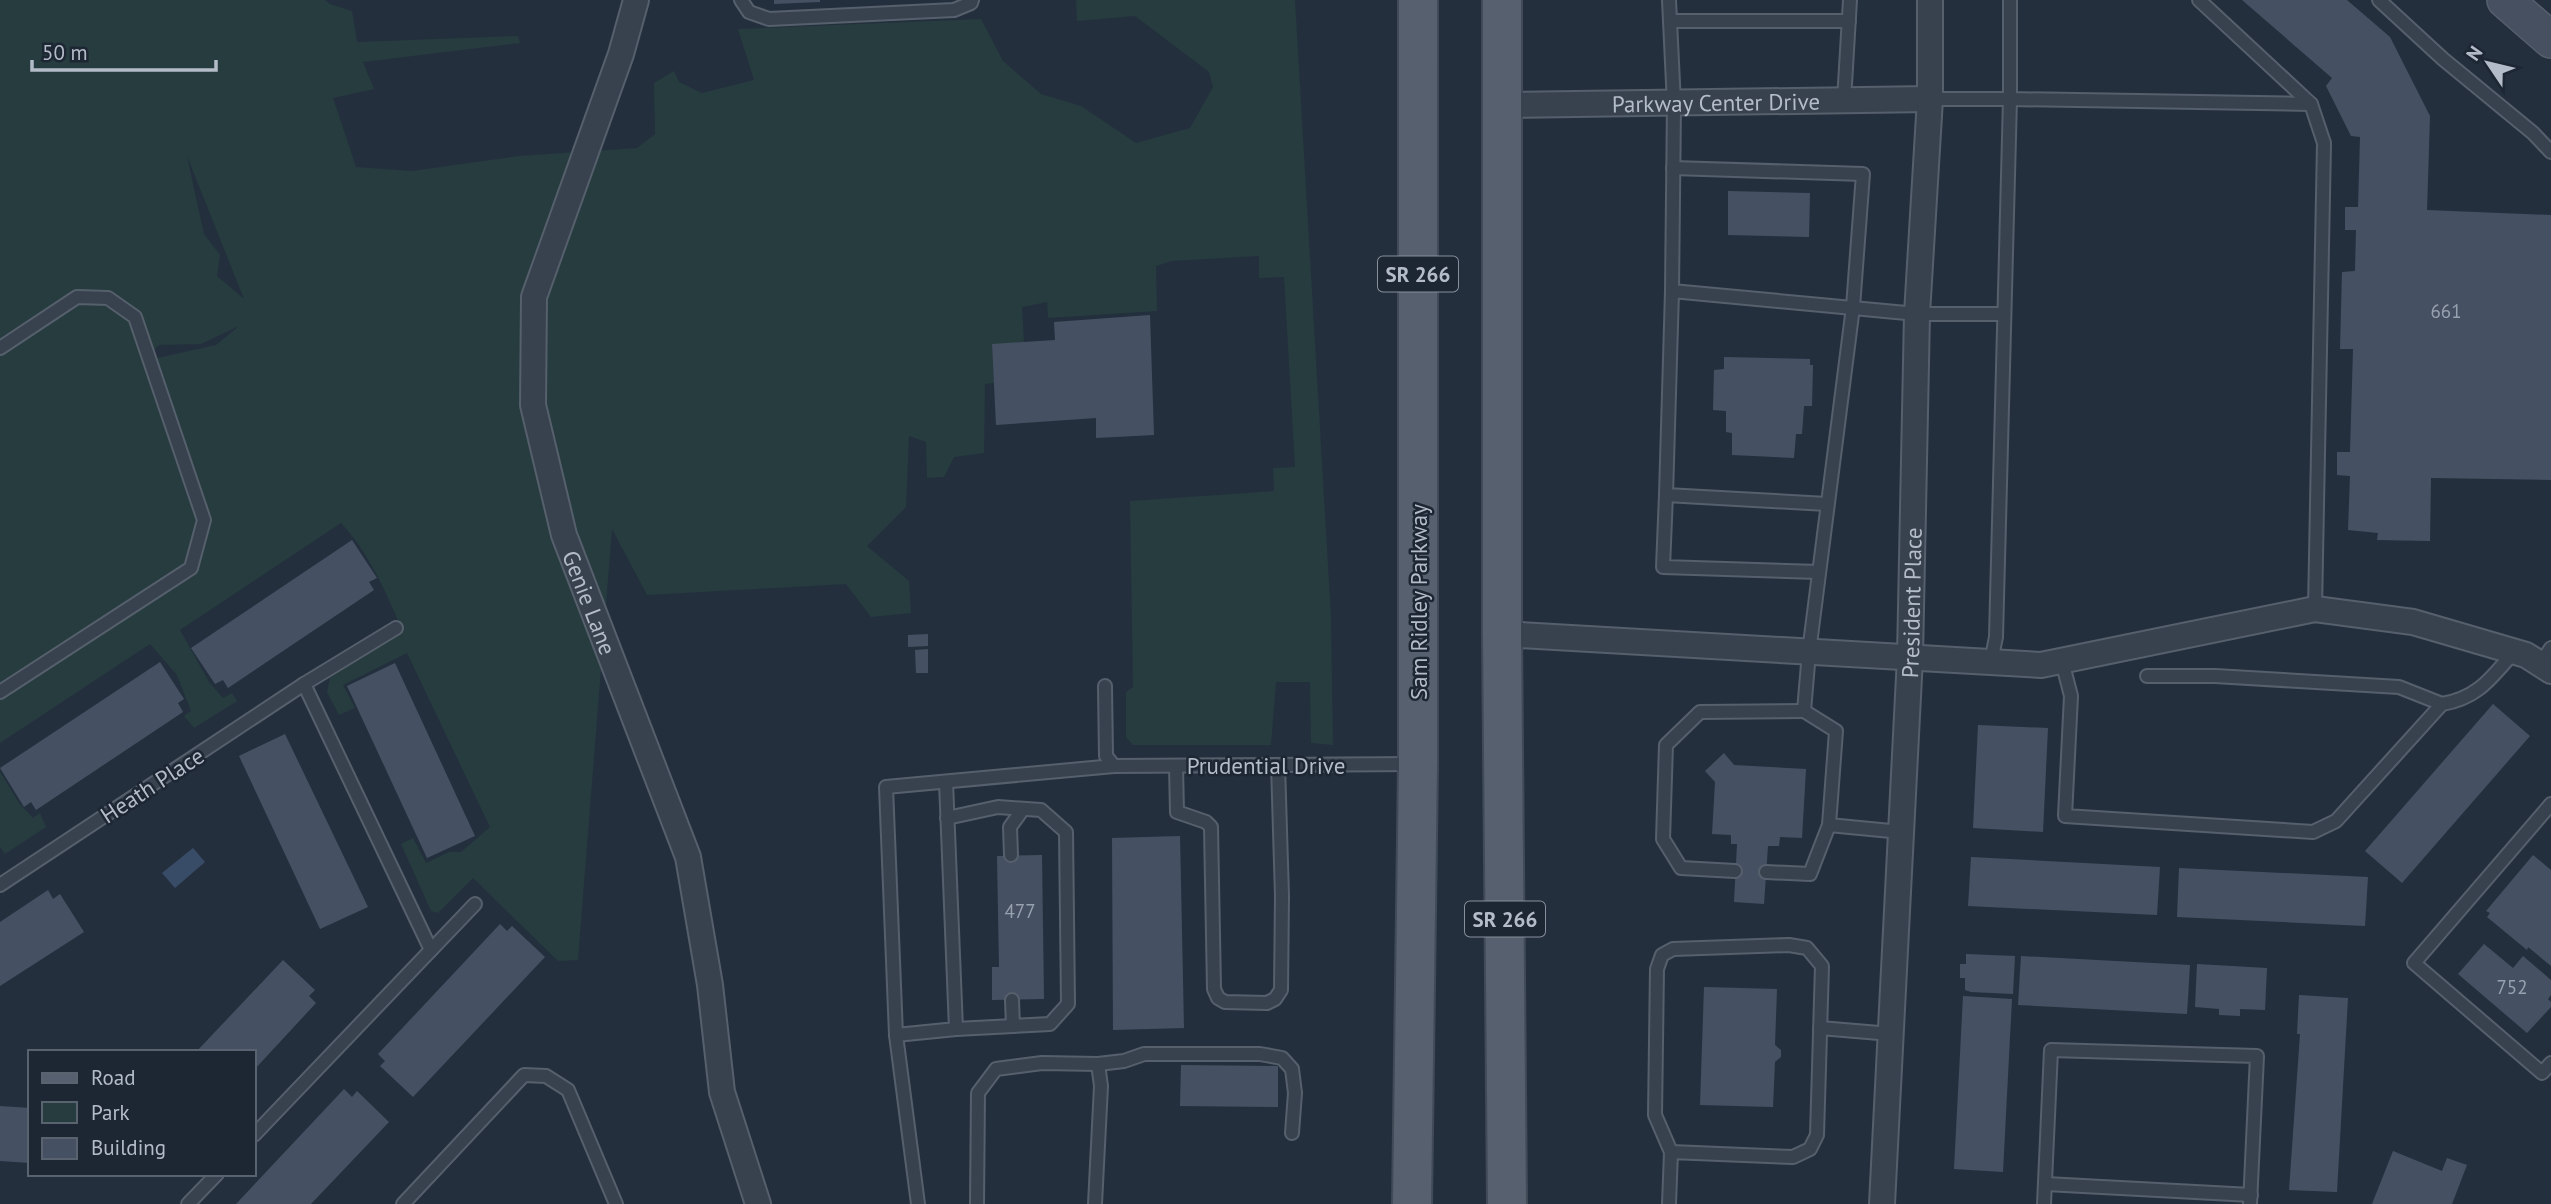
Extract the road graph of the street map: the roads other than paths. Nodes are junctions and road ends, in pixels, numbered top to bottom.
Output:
1 (636, 0) edge
2 (741, 0) edge
3 (972, 0) edge
4 (1418, 0) edge
5 (1502, 0) edge
6 (1669, 0) edge
7 (1850, 0) edge
8 (1930, 0) edge
9 (2010, 0) edge
10 (2199, 0) edge
11 (2379, 0) edge
12 (2505, 0) edge
13 (1670, 21) junction
14 (1849, 21) junction
15 (2551, 40) edge
16 (2010, 99) junction
17 (1930, 100) junction
18 (1844, 101) junction
19 (1674, 104) junction
20 (2311, 104) junction
21 (1502, 105) junction
22 (2551, 152) edge
23 (1673, 168) junction
24 (1672, 291) junction
25 (1853, 307) junction
26 (1917, 314) junction
27 (2004, 314) junction
28 (0, 348) edge
29 (1666, 495) junction
30 (1827, 504) junction
31 (1819, 572) junction
32 (2315, 609) junction
33 (397, 628) dead end
34 (1502, 634) junction
35 (1809, 652) junction
36 (2514, 652) junction
37 (1910, 657) junction
38 (2062, 661) junction
39 (2547, 661) edge
40 (1991, 662) junction
41 (2147, 676) dead end
42 (304, 684) junction
43 (1105, 686) dead end
44 (0, 692) edge
45 (2442, 704) junction
46 (1804, 711) junction
47 (1418, 764) junction
48 (1278, 765) junction
49 (1114, 766) junction
50 (1176, 766) junction
51 (946, 782) junction
52 (2551, 804) edge
53 (1023, 809) junction
54 (947, 818) junction
55 (1829, 825) junction
56 (1901, 832) junction
57 (1011, 855) dead end
58 (1735, 871) dead end
59 (1766, 873) dead end
60 (0, 885) edge
61 (475, 904) dead end
62 (431, 950) junction
63 (1012, 1000) dead end
64 (1013, 1026) junction
65 (1820, 1028) junction
66 (956, 1029) junction
67 (1891, 1034) junction
68 (896, 1035) junction
69 (2551, 1063) edge
70 (1098, 1065) junction
71 (256, 1133) edge
72 (1292, 1133) dead end
73 (1671, 1152) junction
74 (214, 1176) edge
75 (2046, 1184) junction
76 (2250, 1199) edge
77 (188, 1204) edge
78 (403, 1204) edge
79 (616, 1204) edge
80 (758, 1204) edge
81 (918, 1204) edge
82 (976, 1204) edge
83 (1095, 1204) edge
84 (1412, 1204) edge
85 (1507, 1204) edge
86 (1669, 1204) edge
87 (1882, 1204) edge
88 (2044, 1204) edge

1 - 80 street, Genie Lane
2 - 3 lane
4 - 47 main road, Sam Ridley Parkway / SR 266
5 - 21 main road, SR 266
6 - 13 lane
7 - 14 lane
8 - 17 street, President Place
9 - 16 lane
10 - 20 lane
11 - 22 lane
12 - 15 street
13 - 14 lane
13 - 19 lane
14 - 18 lane
16 - 17 lane
16 - 20 lane
16 - 27 lane
17 - 18 street, Parkway Center Drive
17 - 26 street, President Place
18 - 19 street, Parkway Center Drive
19 - 21 street, Parkway Center Drive
19 - 23 lane
20 - 32 lane
21 - 34 main road, SR 266
23 - 24 lane
23 - 25 lane
24 - 25 lane
24 - 29 lane
25 - 26 lane
25 - 30 lane
26 - 27 lane
26 - 37 street, President Place
27 - 40 lane
28 - 44 lane
29 - 30 lane
29 - 31 lane
30 - 31 lane
31 - 35 lane
32 - 36 street
32 - 38 street
33 - 42 lane, Heath Place
34 - 35 street
34 - 85 main road, SR 266
35 - 37 street
35 - 46 lane
36 - 39 street
36 - 45 lane
37 - 40 street
37 - 56 street, President Place
38 - 40 street
38 - 45 lane
41 - 45 lane
42 - 60 lane, Heath Place
42 - 62 lane
43 - 49 lane
46 - 55 lane
46 - 58 lane
47 - 48 lane, Prudential Drive
47 - 84 main road, Sam Ridley Parkway / SR 266
48 - 50 lane, Prudential Drive
48 - 50 lane
49 - 50 lane, Prudential Drive
49 - 51 lane, Prudential Drive
51 - 54 lane
51 - 68 lane, Prudential Drive
52 - 69 lane
53 - 54 lane
53 - 57 lane
53 - 64 lane
54 - 66 lane
55 - 56 lane
55 - 59 lane
56 - 67 street, President Place
61 - 62 lane
62 - 71 lane
63 - 64 lane
64 - 66 lane
65 - 67 lane
65 - 73 lane
65 - 73 lane
66 - 68 lane
67 - 87 street, President Place
68 - 81 lane
70 - 72 lane
70 - 82 lane
70 - 83 lane
73 - 86 lane
74 - 77 lane
75 - 76 lane
75 - 76 lane
75 - 88 lane
78 - 79 lane

